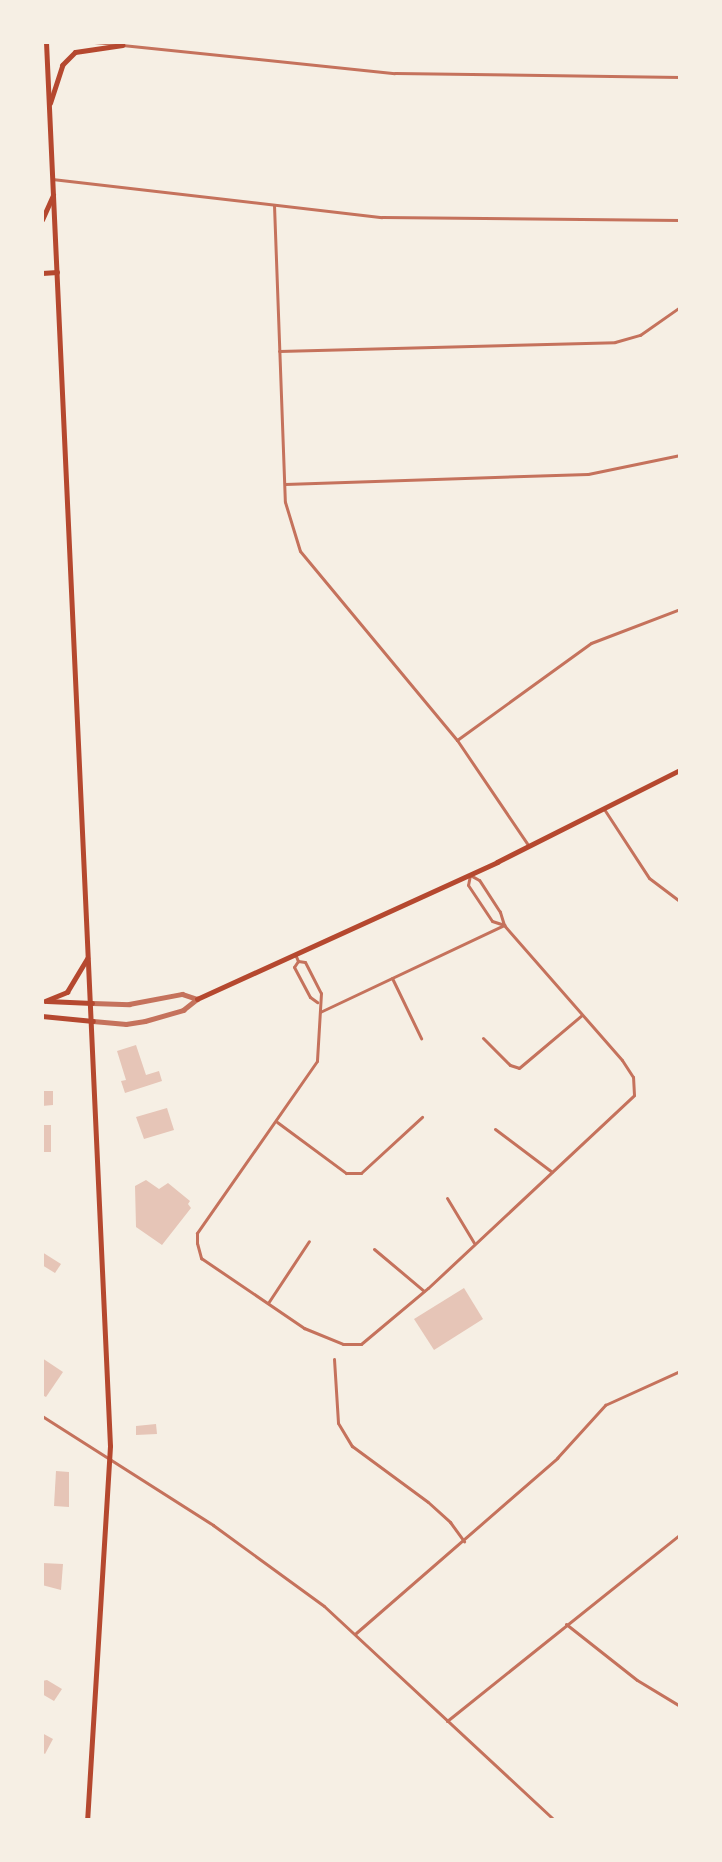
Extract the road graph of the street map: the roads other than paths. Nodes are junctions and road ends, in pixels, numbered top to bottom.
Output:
1 (46, 42) edge
2 (94, 42) edge
3 (101, 42) edge
4 (122, 45) junction
5 (680, 77) edge
6 (48, 108) junction
7 (52, 179) junction
8 (53, 195) junction
9 (274, 205) junction
10 (42, 220) edge
11 (680, 220) edge
12 (58, 272) junction
13 (42, 273) edge
14 (680, 307) edge
15 (279, 351) junction
16 (680, 455) edge
17 (285, 484) junction
18 (680, 609) edge
19 (457, 740) junction
20 (680, 770) edge
21 (604, 808) junction
22 (528, 845) junction
23 (470, 875) junction
24 (680, 901) edge
25 (504, 925) junction
26 (90, 954) junction
27 (295, 954) junction
28 (298, 961) junction
29 (392, 978) junction
30 (197, 999) junction
31 (43, 1001) edge
32 (317, 1002) junction
33 (92, 1004) junction
34 (320, 1012) junction
35 (582, 1015) junction
36 (42, 1016) edge
37 (93, 1021) junction
38 (421, 1038) dead end
39 (483, 1038) dead end
40 (422, 1117) dead end
41 (277, 1122) junction
42 (495, 1129) dead end
43 (552, 1172) junction
44 (447, 1198) dead end
45 (309, 1241) dead end
46 (474, 1243) junction
47 (374, 1249) dead end
48 (424, 1291) junction
49 (268, 1303) junction
50 (334, 1359) dead end
51 (680, 1371) edge
52 (42, 1416) edge
53 (109, 1455) junction
54 (680, 1534) edge
55 (464, 1541) junction
56 (566, 1624) junction
57 (356, 1633) junction
58 (680, 1706) edge
59 (447, 1721) junction
60 (87, 1820) edge
61 (554, 1820) edge

1 - 6 main road
2 - 3 street
3 - 4 street
4 - 5 street
4 - 6 main road
6 - 7 main road
7 - 8 main road
7 - 9 street
8 - 10 main road
8 - 12 main road
9 - 11 street
9 - 15 street
12 - 13 main road
12 - 26 main road
14 - 15 street
15 - 17 street
16 - 17 street
17 - 19 street
18 - 19 street
19 - 22 street
20 - 21 main road
21 - 22 main road
21 - 24 street
22 - 23 main road
23 - 25 street
23 - 25 street
23 - 27 main road
25 - 29 street
25 - 35 street
26 - 31 main road
26 - 33 main road
27 - 28 street
27 - 30 main road
28 - 32 street
28 - 32 street
29 - 34 street
29 - 38 street
30 - 33 street
30 - 37 street
31 - 33 main road
32 - 34 street
33 - 37 main road
34 - 41 street
35 - 39 street
35 - 43 street
36 - 37 main road
37 - 53 main road
40 - 41 street
41 - 49 street
42 - 43 street
43 - 46 street
44 - 46 street
45 - 49 street
46 - 48 street
47 - 48 street
48 - 49 street
50 - 55 street
51 - 55 street
52 - 53 street
53 - 57 street
53 - 60 main road
54 - 56 street
55 - 57 street
56 - 58 street
56 - 59 street
57 - 59 street
59 - 61 street

